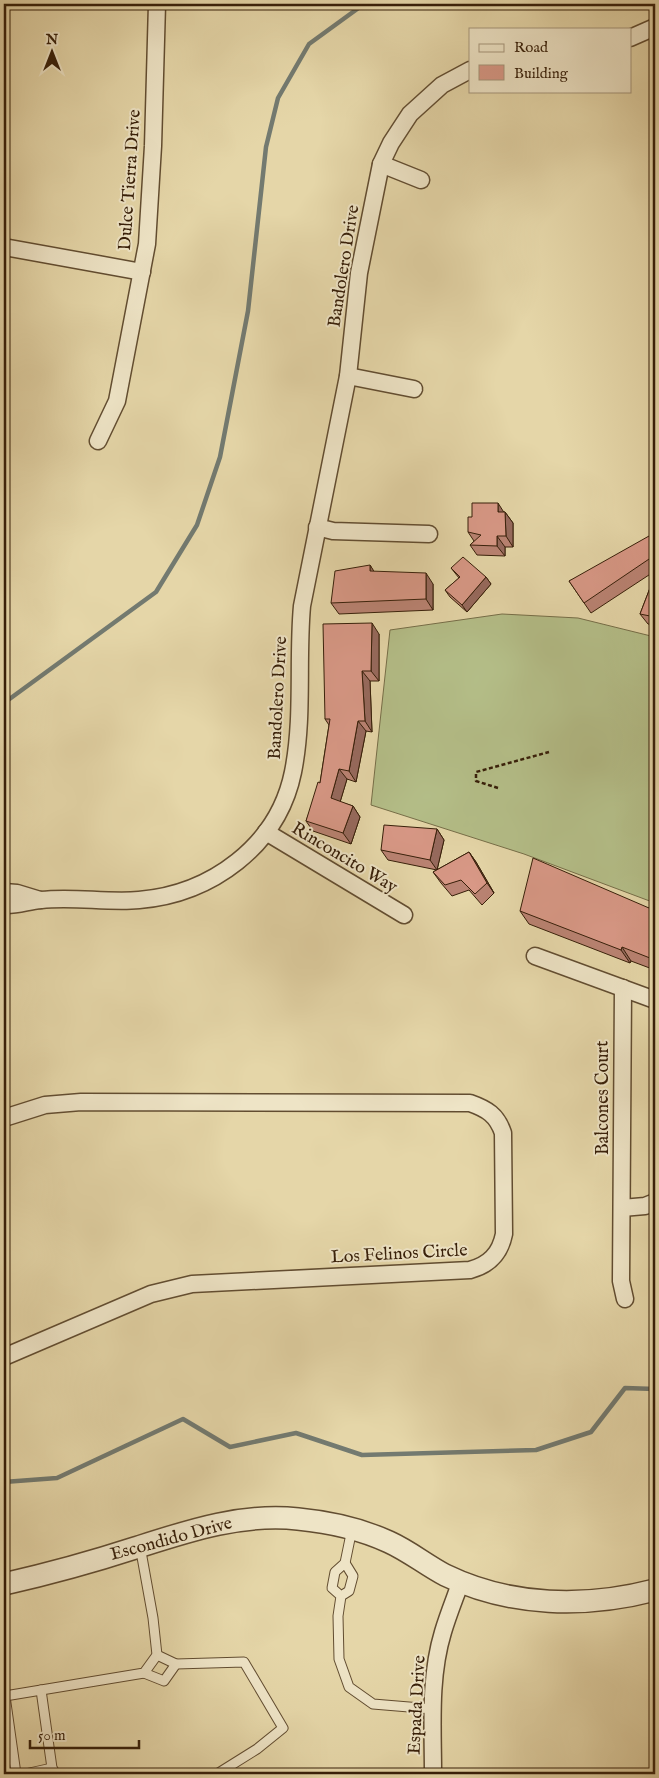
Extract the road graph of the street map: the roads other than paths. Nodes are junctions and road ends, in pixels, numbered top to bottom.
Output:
1 (157, 4) edge
2 (655, 27) edge
3 (632, 37) edge
4 (469, 71) edge
5 (381, 164) junction
6 (421, 180) dead end
7 (4, 247) edge
8 (142, 272) junction
9 (348, 376) junction
10 (414, 389) dead end
11 (98, 441) dead end
12 (317, 527) junction
13 (429, 534) dead end
14 (266, 832) junction
15 (4, 892) edge
16 (40, 900) junction
17 (4, 906) edge
18 (404, 915) dead end
19 (535, 956) dead end
20 (623, 988) junction
21 (655, 1000) edge
22 (4, 1118) edge
23 (655, 1202) edge
24 (622, 1208) junction
25 (625, 1299) dead end
26 (4, 1356) edge
27 (352, 1530) junction
28 (140, 1546) junction
29 (345, 1564) junction
30 (461, 1581) junction
31 (4, 1585) edge
32 (655, 1590) edge
33 (341, 1596) junction
34 (157, 1655) junction
35 (176, 1664) junction
36 (144, 1673) junction
37 (41, 1690) junction
38 (5, 1692) edge
39 (433, 1709) junction
40 (54, 1771) edge
41 (16, 1774) edge
42 (25, 1774) edge
43 (216, 1774) edge
44 (433, 1774) edge

1 - 8 street, Dulce Tierra Drive
2 - 3 street
4 - 5 street, Bandolero Drive
5 - 6 street
5 - 9 street, Bandolero Drive
7 - 8 street
8 - 11 street, Dulce Tierra Drive
9 - 10 street
9 - 12 street, Bandolero Drive
12 - 13 street
12 - 14 street, Bandolero Drive
14 - 16 street, Bandolero Drive
14 - 18 street, Rinconcito Way
15 - 16 street, Bandolero Drive
16 - 17 street, Bandolero Drive
19 - 20 street
20 - 21 street
20 - 24 street, Balcones Court
22 - 26 street, Los Felinos Circle
23 - 24 street
24 - 25 street, Balcones Court
27 - 28 street, Escondido Drive
27 - 29 lane
27 - 30 street, Escondido Drive
28 - 31 street, Escondido Drive
28 - 34 lane
29 - 33 lane
29 - 33 lane
30 - 32 street, Escondido Drive
30 - 39 street, Espada Drive
33 - 39 lane
34 - 35 lane
34 - 36 lane
35 - 36 lane
35 - 43 lane
36 - 37 lane
37 - 38 lane
37 - 40 lane
38 - 41 lane
39 - 44 street, Espada Drive
40 - 42 lane

